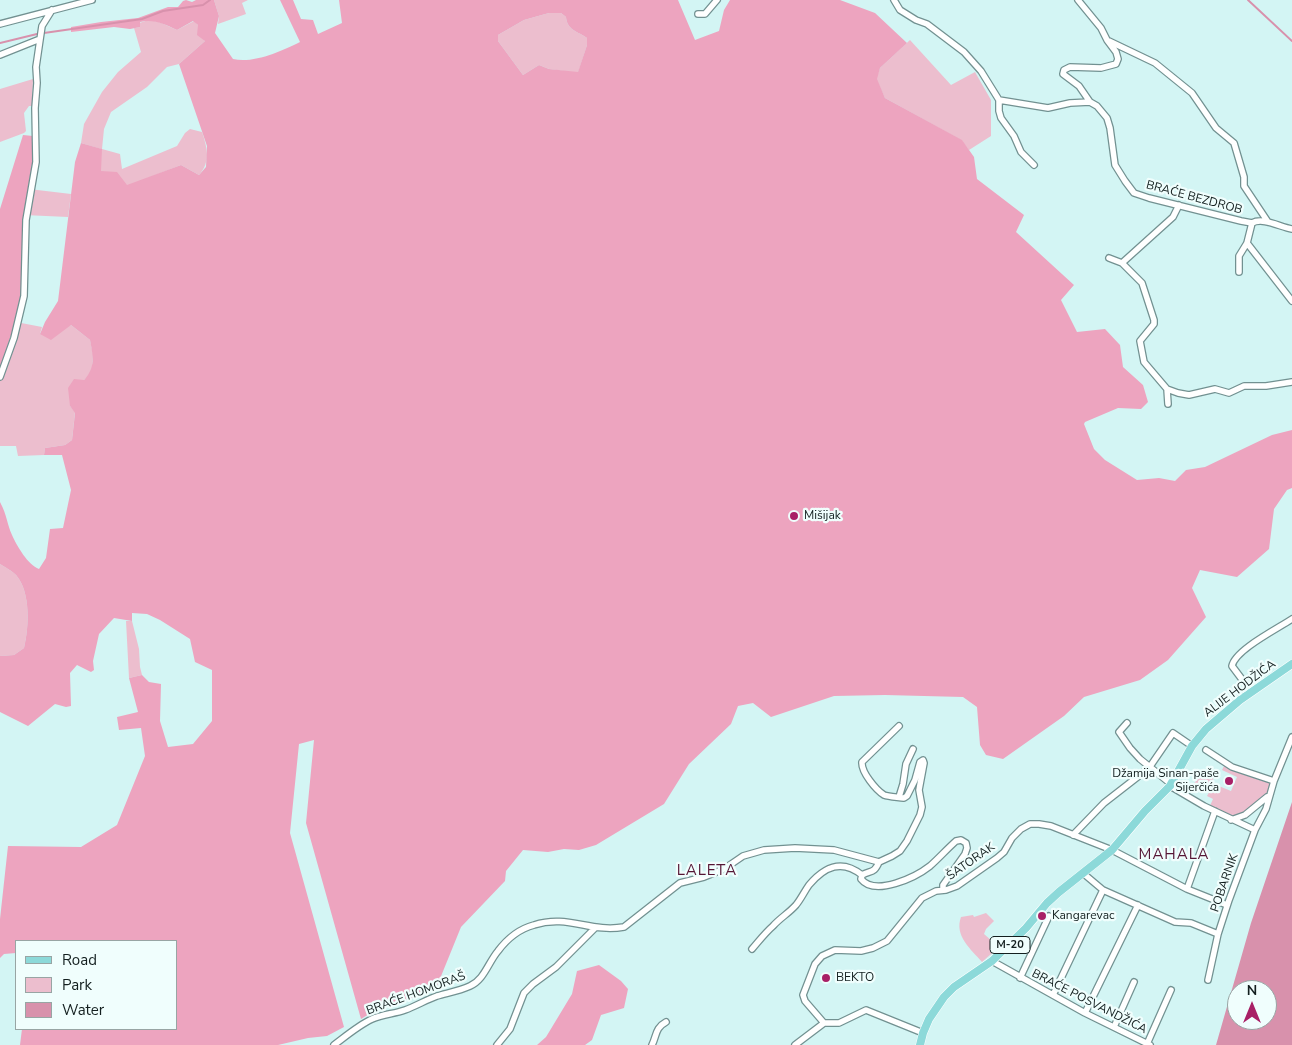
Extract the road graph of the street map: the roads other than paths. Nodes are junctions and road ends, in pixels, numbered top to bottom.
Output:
1 (92, 0) edge
2 (717, 0) edge
3 (894, 0) edge
4 (1078, 0) edge
5 (52, 10) junction
6 (698, 14) dead end
7 (0, 24) edge
8 (40, 39) junction
9 (1107, 40) junction
10 (0, 55) edge
11 (999, 100) junction
12 (1090, 102) junction
13 (1034, 165) dead end
14 (1179, 205) junction
15 (1268, 222) junction
16 (1252, 223) junction
17 (1292, 229) edge
18 (1247, 243) junction
19 (1109, 258) dead end
20 (1122, 264) junction
21 (1239, 272) dead end
22 (1292, 302) edge
23 (0, 377) edge
24 (1292, 382) edge
25 (1167, 389) junction
26 (1168, 404) dead end
27 (1292, 619) edge
28 (1292, 664) edge
29 (1241, 678) dead end
30 (1127, 723) dead end
31 (899, 726) dead end
32 (1292, 737) edge
33 (1192, 746) junction
34 (913, 749) dead end
35 (1206, 750) dead end
36 (1149, 768) junction
37 (1274, 781) junction
38 (1170, 785) junction
39 (1269, 795) junction
40 (899, 797) junction
41 (1215, 811) junction
42 (1232, 820) junction
43 (1255, 830) junction
44 (1073, 835) junction
45 (1112, 850) junction
46 (879, 862) junction
47 (1084, 874) junction
48 (862, 875) junction
49 (1187, 889) junction
50 (943, 890) junction
51 (1103, 890) junction
52 (1138, 905) junction
53 (1227, 905) junction
54 (1049, 916) dead end
55 (594, 928) junction
56 (1218, 934) junction
57 (752, 949) dead end
58 (992, 962) junction
59 (1020, 978) junction
60 (1208, 980) dead end
61 (1134, 982) dead end
62 (1171, 990) dead end
63 (1053, 995) junction
64 (1085, 1013) junction
65 (666, 1022) dead end
66 (824, 1023) junction
67 (1114, 1027) junction
68 (923, 1033) junction
69 (1148, 1044) edge
70 (334, 1045) edge
71 (497, 1045) edge
72 (652, 1045) edge
73 (795, 1045) edge
74 (920, 1045) edge

1 - 5 street
2 - 6 street
3 - 11 street
4 - 9 street
5 - 7 street
5 - 8 street
8 - 10 street
8 - 23 street
9 - 12 street, BRAĆE BEZDROB
9 - 15 street
11 - 12 street
11 - 13 street
12 - 14 street, BRAĆE BEZDROB
14 - 16 street, BRAĆE BEZDROB
14 - 20 street
15 - 16 street, BRAĆE BEZDROB
15 - 17 street, BRAĆE BEZDROB
16 - 18 street
18 - 21 street
18 - 22 street
19 - 20 street
20 - 25 street
24 - 25 street
25 - 26 street
27 - 29 street
28 - 33 main road, ALIJE HODŽIĆA / M-20
30 - 36 street
31 - 40 street
32 - 37 street, POBARNIK
33 - 36 street
33 - 38 main road, ALIJE HODŽIĆA / M-20
34 - 40 street
35 - 37 street
36 - 38 street
36 - 44 street
37 - 39 street, POBARNIK
38 - 41 street
38 - 45 main road, ALIJE HODŽIĆA / M-20
39 - 42 street, POBARNIK
39 - 43 street, POBARNIK
40 - 46 street
41 - 42 street
41 - 49 street
42 - 43 street
43 - 53 street, POBARNIK
44 - 45 street, ŠATORAK
44 - 50 street, ŠATORAK
45 - 47 main road, M-20
45 - 49 street, ŠATORAK
46 - 48 street
46 - 55 street, BRAĆE HOMORAŠ
47 - 51 street
47 - 58 main road, M-20
48 - 50 street
48 - 57 street
49 - 53 street, ŠATORAK
50 - 66 street
51 - 52 street
51 - 63 street
52 - 56 street
52 - 64 street
53 - 56 street, POBARNIK
54 - 59 street, BRAĆE POSVANDŽIĆA
55 - 70 street, BRAĆE HOMORAŠ
55 - 71 street
56 - 60 street, POBARNIK
58 - 59 street, BRAĆE POSVANDŽIĆA
58 - 68 main road, M-20
59 - 63 street, BRAĆE POSVANDŽIĆA
61 - 67 street
62 - 69 street
63 - 64 street, BRAĆE POSVANDŽIĆA
64 - 67 street, BRAĆE POSVANDŽIĆA
65 - 72 street
66 - 68 street
66 - 73 street
67 - 69 street, BRAĆE POSVANDŽIĆA
68 - 74 main road, M-20

